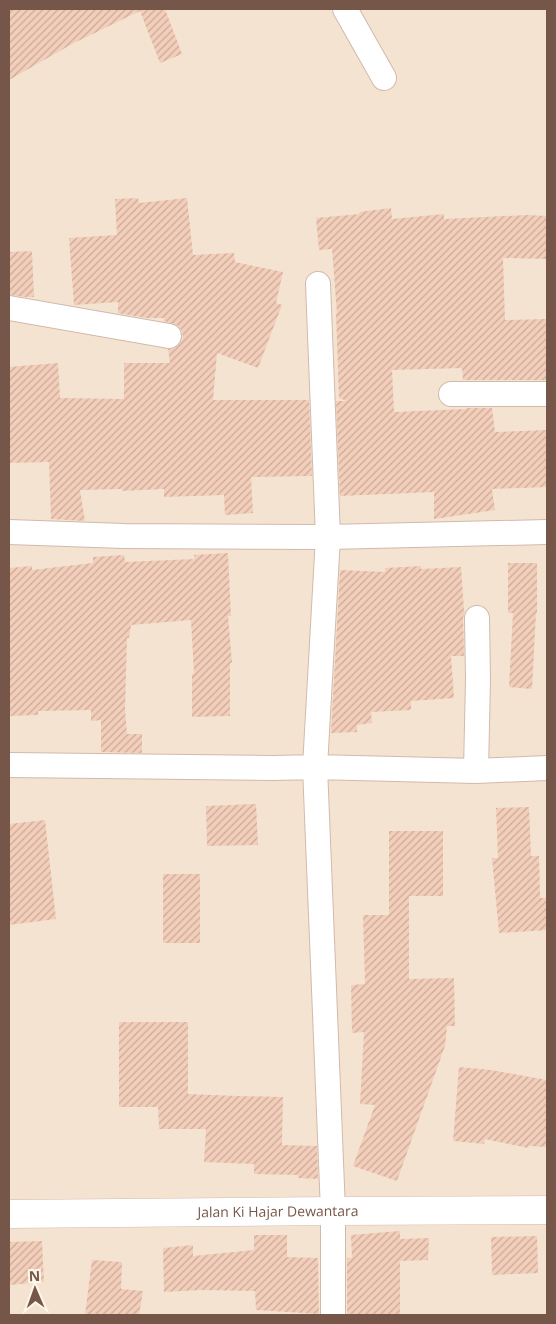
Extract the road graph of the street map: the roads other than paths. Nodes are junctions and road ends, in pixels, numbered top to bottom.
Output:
1 (345, 9) edge
2 (384, 78) dead end
3 (318, 284) dead end
4 (9, 308) edge
5 (169, 336) dead end
6 (451, 394) dead end
7 (547, 394) edge
8 (9, 532) edge
9 (547, 532) edge
10 (328, 537) junction
11 (477, 618) dead end
12 (9, 765) edge
13 (315, 767) junction
14 (547, 768) edge
15 (476, 770) junction
16 (547, 1210) edge
17 (332, 1211) junction
18 (9, 1214) edge
19 (333, 1315) edge

1 - 2 street
3 - 10 street
4 - 5 street
6 - 7 street
8 - 10 street
9 - 10 street
10 - 13 street
11 - 15 street
12 - 13 street
13 - 15 street
13 - 17 street
14 - 15 street
16 - 17 main road, Jalan Ki Hajar Dewantara
17 - 18 main road, Jalan Ki Hajar Dewantara
17 - 19 street

